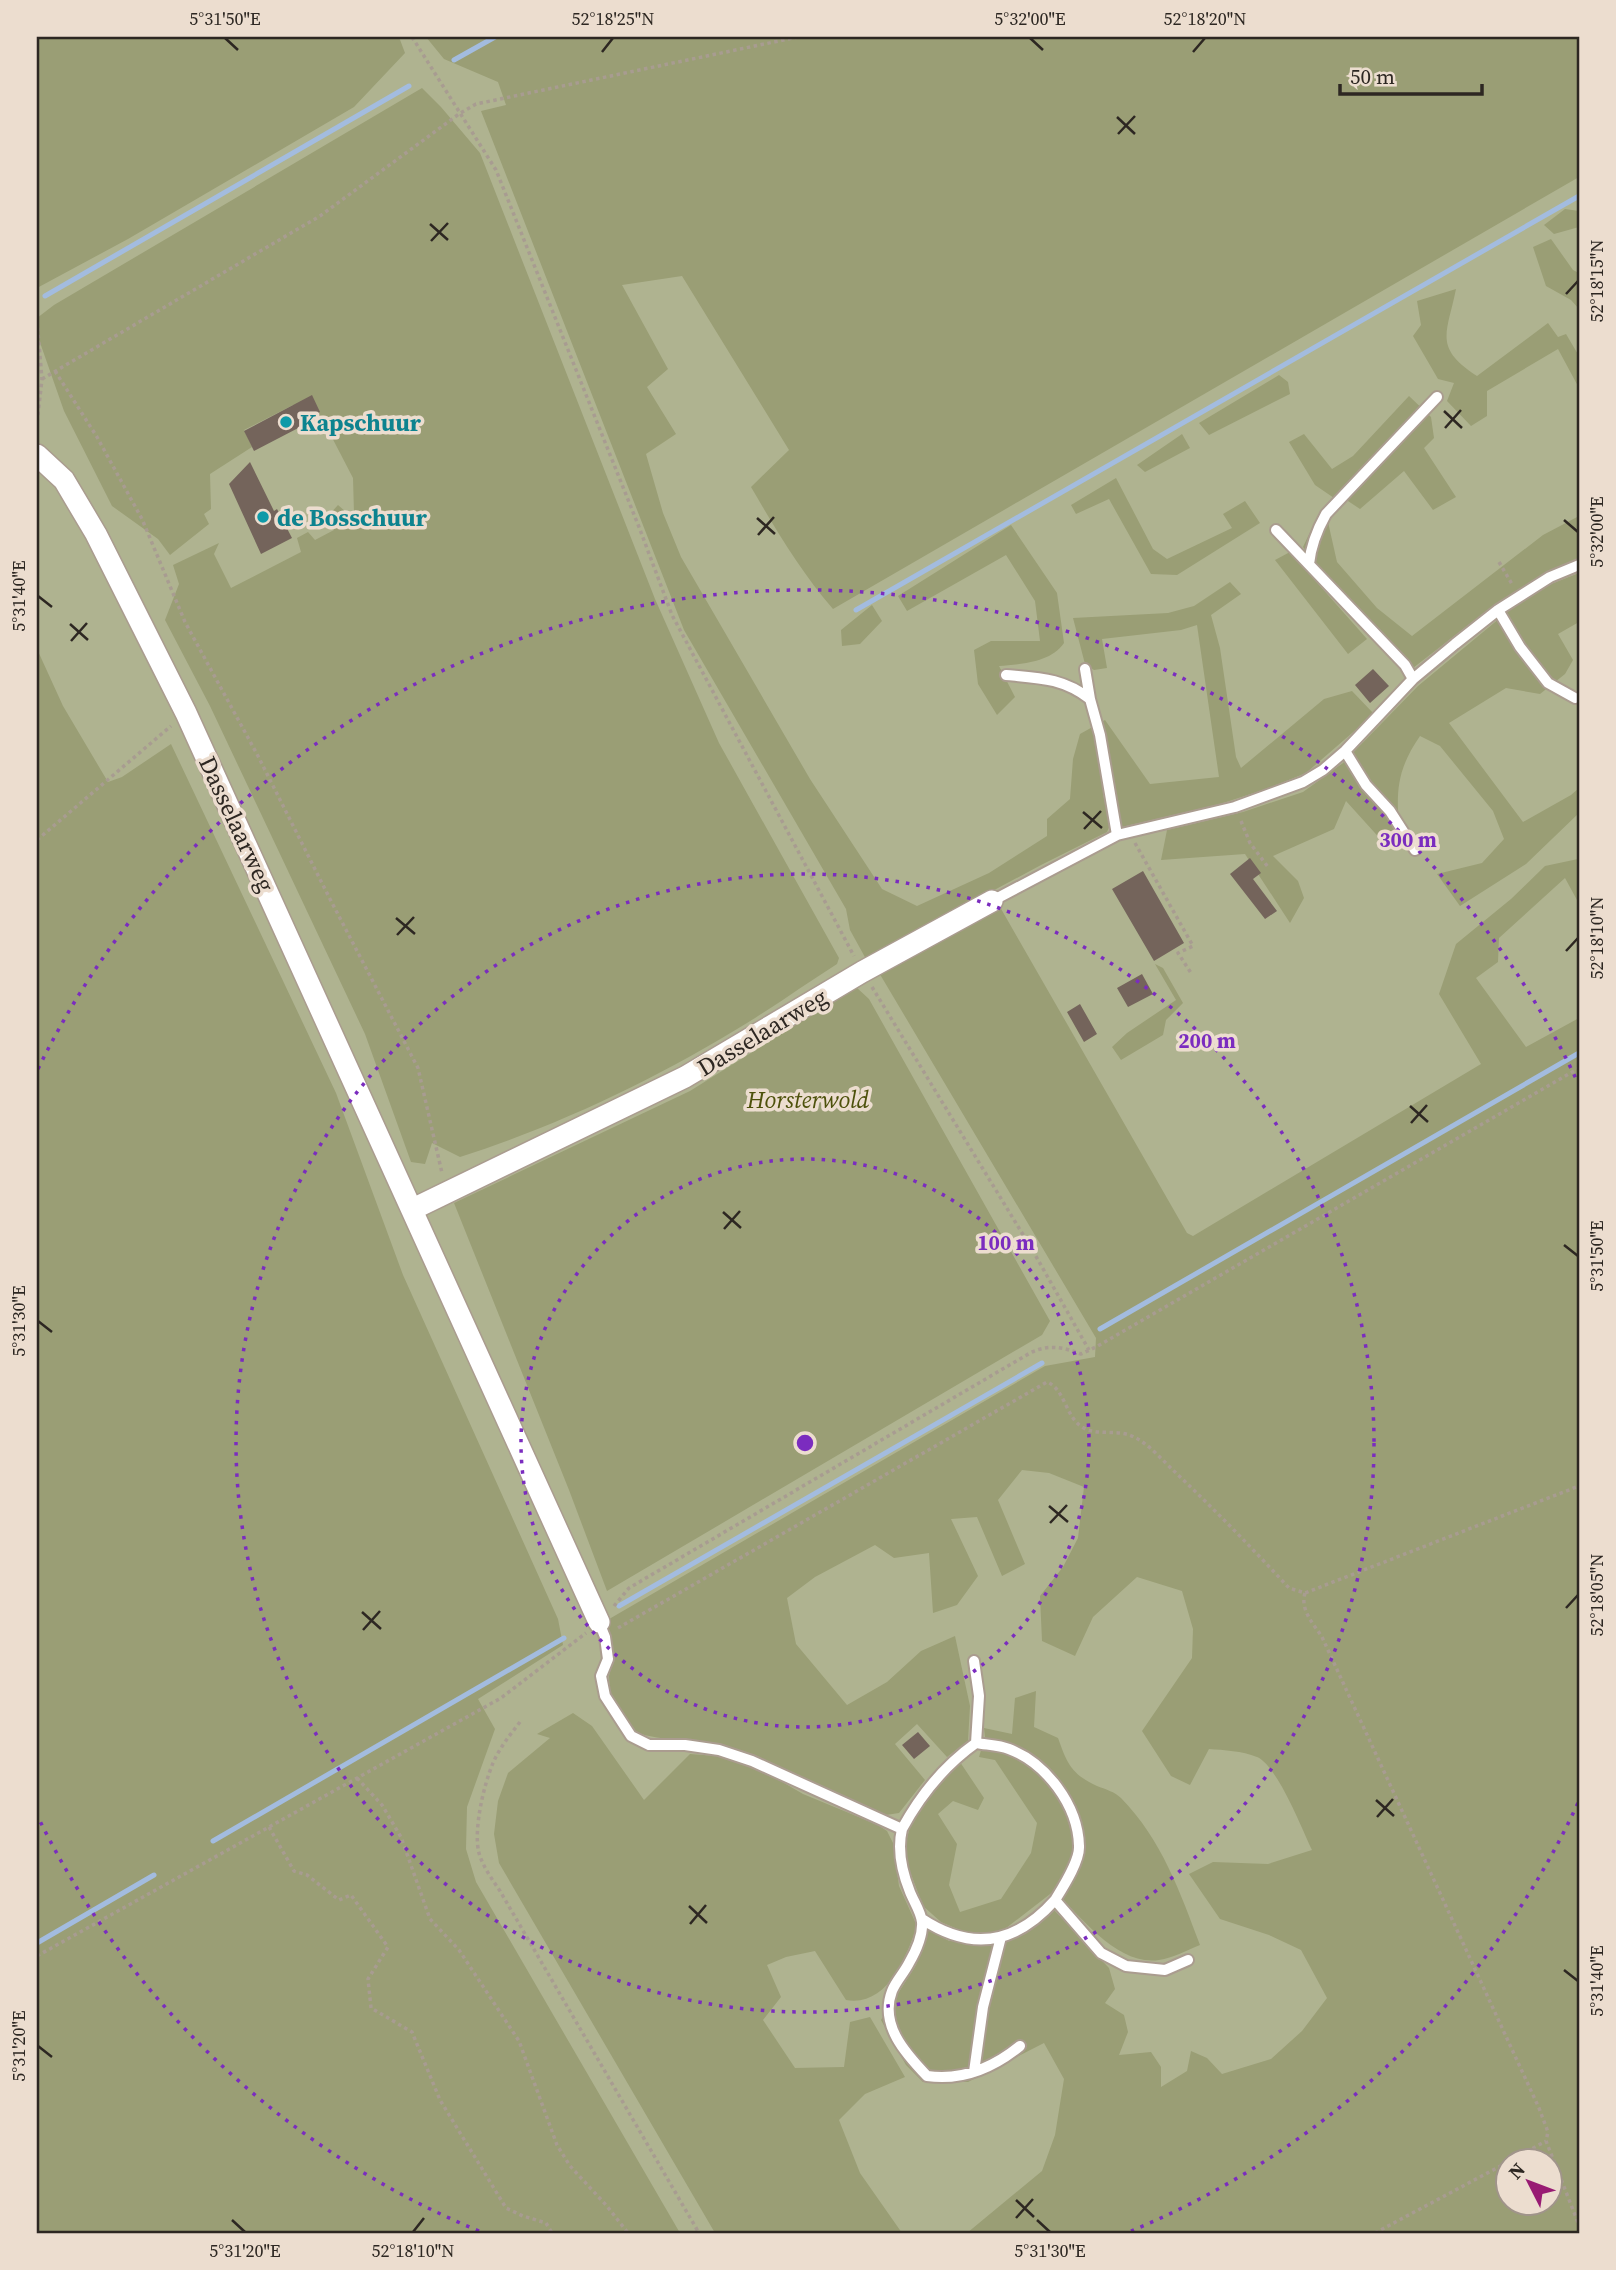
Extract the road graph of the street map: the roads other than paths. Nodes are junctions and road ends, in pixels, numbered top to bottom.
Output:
1 (1437, 397) dead end
2 (37, 455) edge
3 (1276, 530) dead end
4 (1309, 564) junction
5 (1579, 565) edge
6 (1499, 610) junction
7 (1086, 669) dead end
8 (1006, 675) dead end
9 (1413, 679) junction
10 (1575, 698) dead end
11 (1090, 699) junction
12 (1345, 751) junction
13 (1117, 835) junction
14 (1415, 850) dead end
15 (992, 901) joint
16 (413, 1209) junction
17 (602, 1630) joint
18 (974, 1661) dead end
19 (976, 1742) junction
20 (902, 1829) junction
21 (1055, 1900) junction
22 (922, 1919) junction
23 (1001, 1937) junction
24 (1188, 1960) dead end
25 (1020, 2046) dead end
26 (974, 2072) junction

1 - 4 lane
2 - 16 street, Dasselaarweg
3 - 4 lane
4 - 9 lane
5 - 6 lane
6 - 9 lane
6 - 10 lane
7 - 11 lane
8 - 11 lane
9 - 12 lane
11 - 13 lane
12 - 13 lane
12 - 14 lane
13 - 15 lane
15 - 16 street, Dasselaarweg
16 - 17 street, Dasselaarweg
17 - 20 lane
18 - 19 lane
19 - 20 lane
19 - 21 lane
20 - 22 lane
21 - 23 lane
21 - 24 lane
22 - 23 lane
22 - 26 lane
23 - 26 lane
25 - 26 lane

